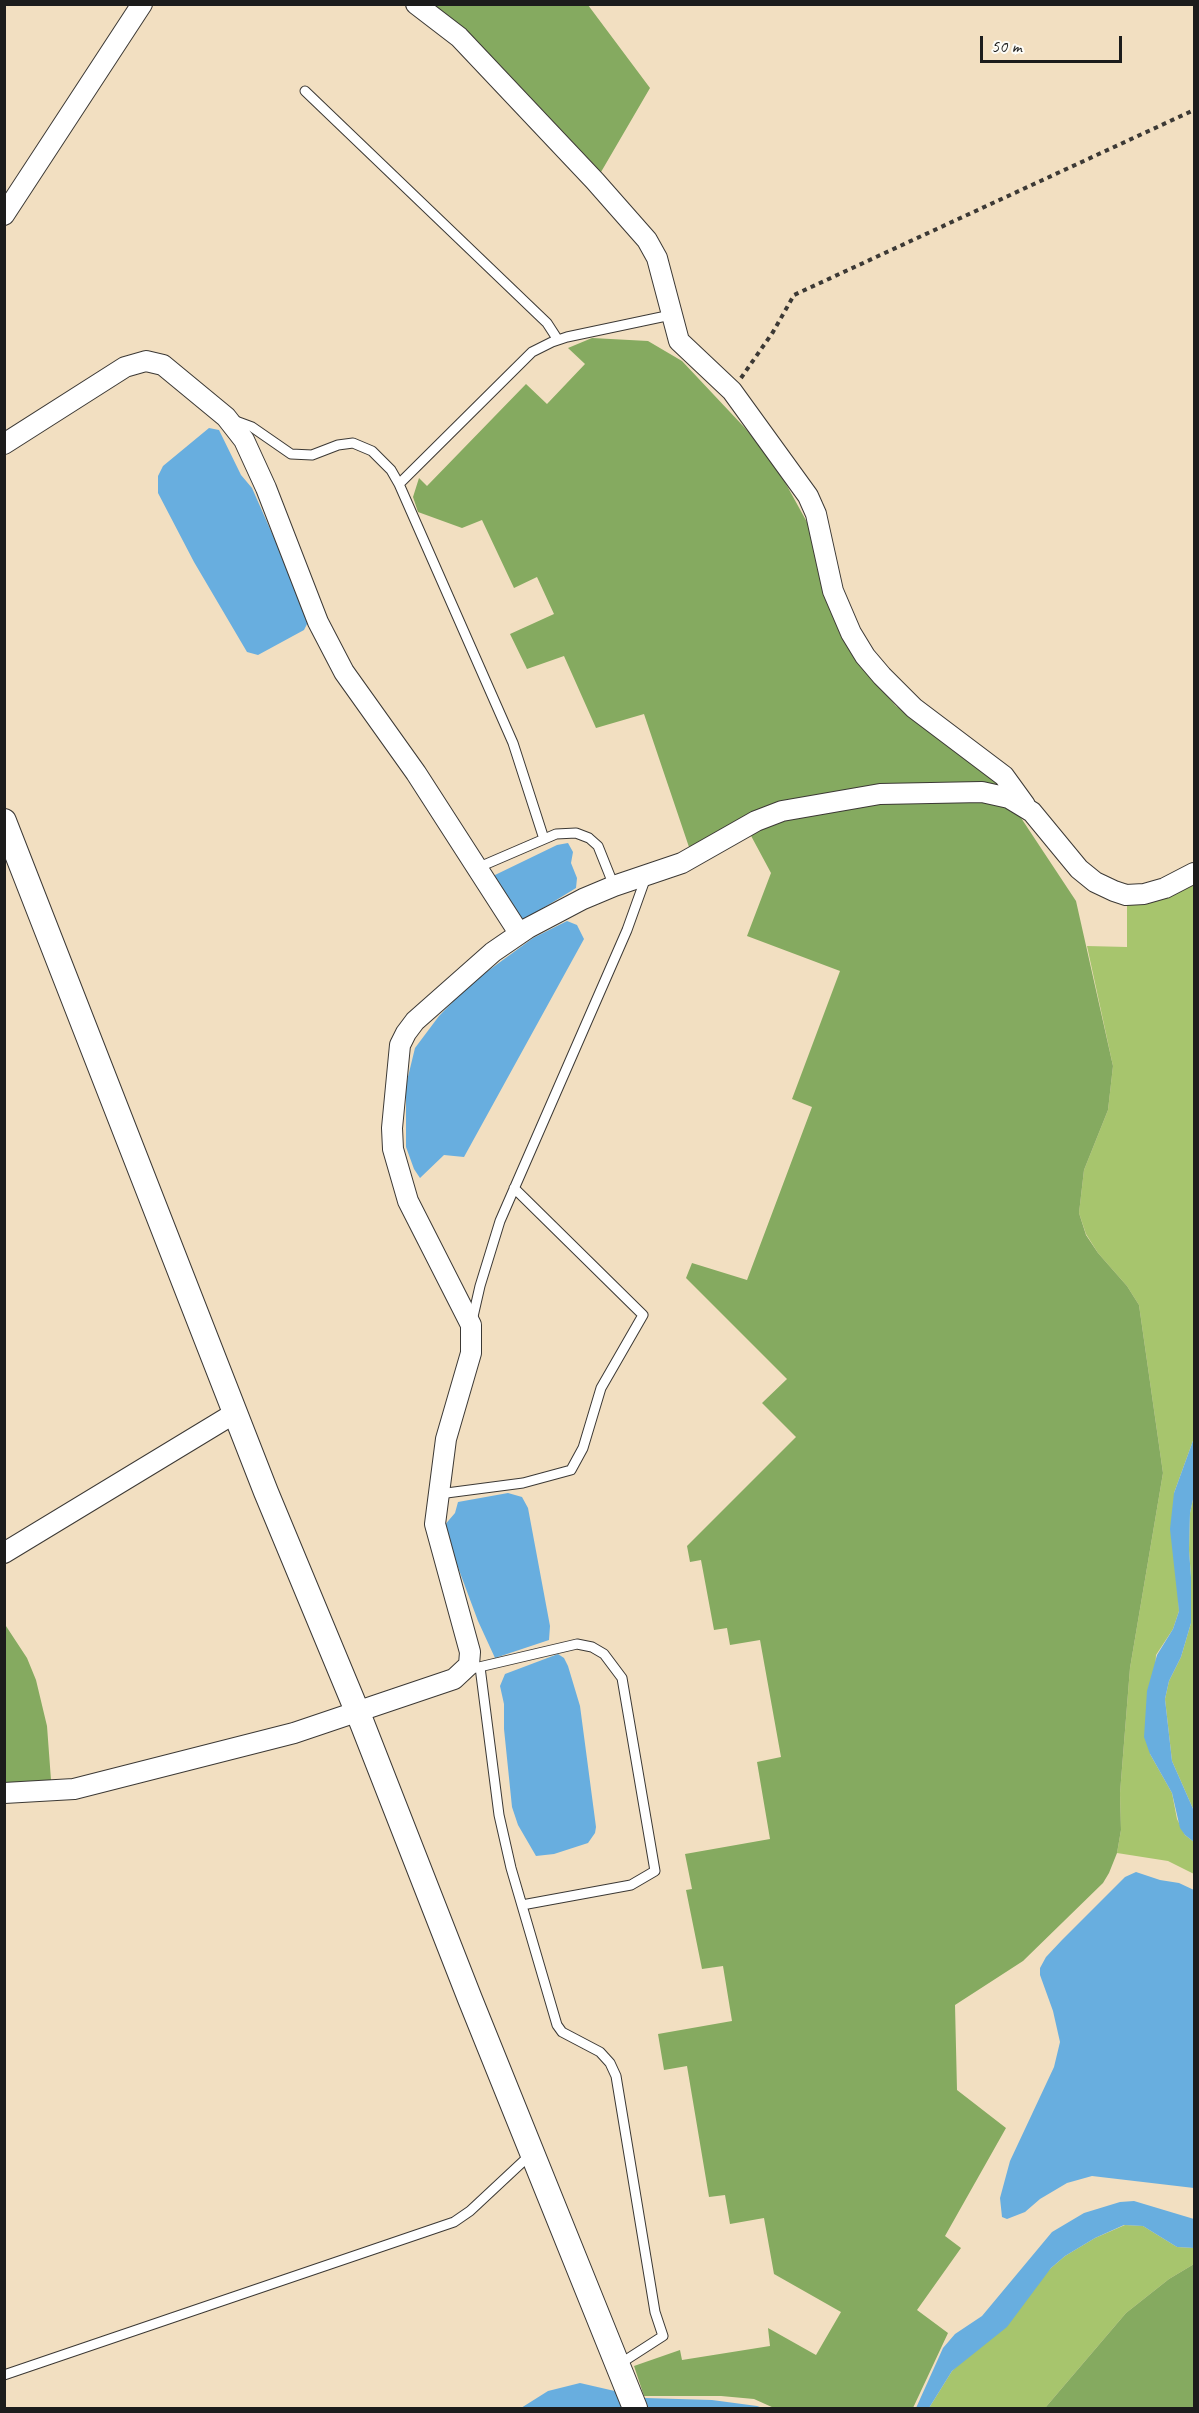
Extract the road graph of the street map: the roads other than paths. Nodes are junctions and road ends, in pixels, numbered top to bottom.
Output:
1 (142, 4) edge
2 (417, 4) edge
3 (305, 91) dead end
4 (4, 215) edge
5 (671, 315) junction
6 (558, 340) junction
7 (226, 417) junction
8 (4, 444) edge
9 (399, 484) junction
10 (1026, 808) junction
11 (4, 820) edge
12 (544, 839) junction
13 (477, 868) junction
14 (1194, 873) edge
15 (647, 875) junction
16 (614, 886) junction
17 (519, 933) junction
18 (514, 1188) junction
19 (471, 1325) junction
20 (236, 1413) junction
21 (439, 1494) junction
22 (4, 1553) edge
23 (473, 1669) junction
24 (357, 1712) junction
25 (4, 1793) edge
26 (522, 1905) junction
27 (532, 2154) junction
28 (618, 2366) junction
29 (4, 2375) edge
30 (635, 2409) edge

1 - 4 street
2 - 5 street
3 - 6 lane
5 - 6 lane
5 - 10 street
6 - 9 lane
7 - 8 street
7 - 9 lane
7 - 13 street
9 - 12 lane
10 - 14 street
10 - 15 street
11 - 20 street
12 - 13 lane
12 - 16 lane
13 - 17 street
15 - 16 street
15 - 18 lane
16 - 17 street
17 - 19 street
18 - 19 lane
18 - 21 lane
19 - 21 street
20 - 22 street
20 - 24 street
21 - 23 street
23 - 24 street
23 - 26 lane
23 - 26 lane
24 - 25 street
24 - 27 street
26 - 28 lane
27 - 28 street
27 - 29 lane
28 - 30 street

